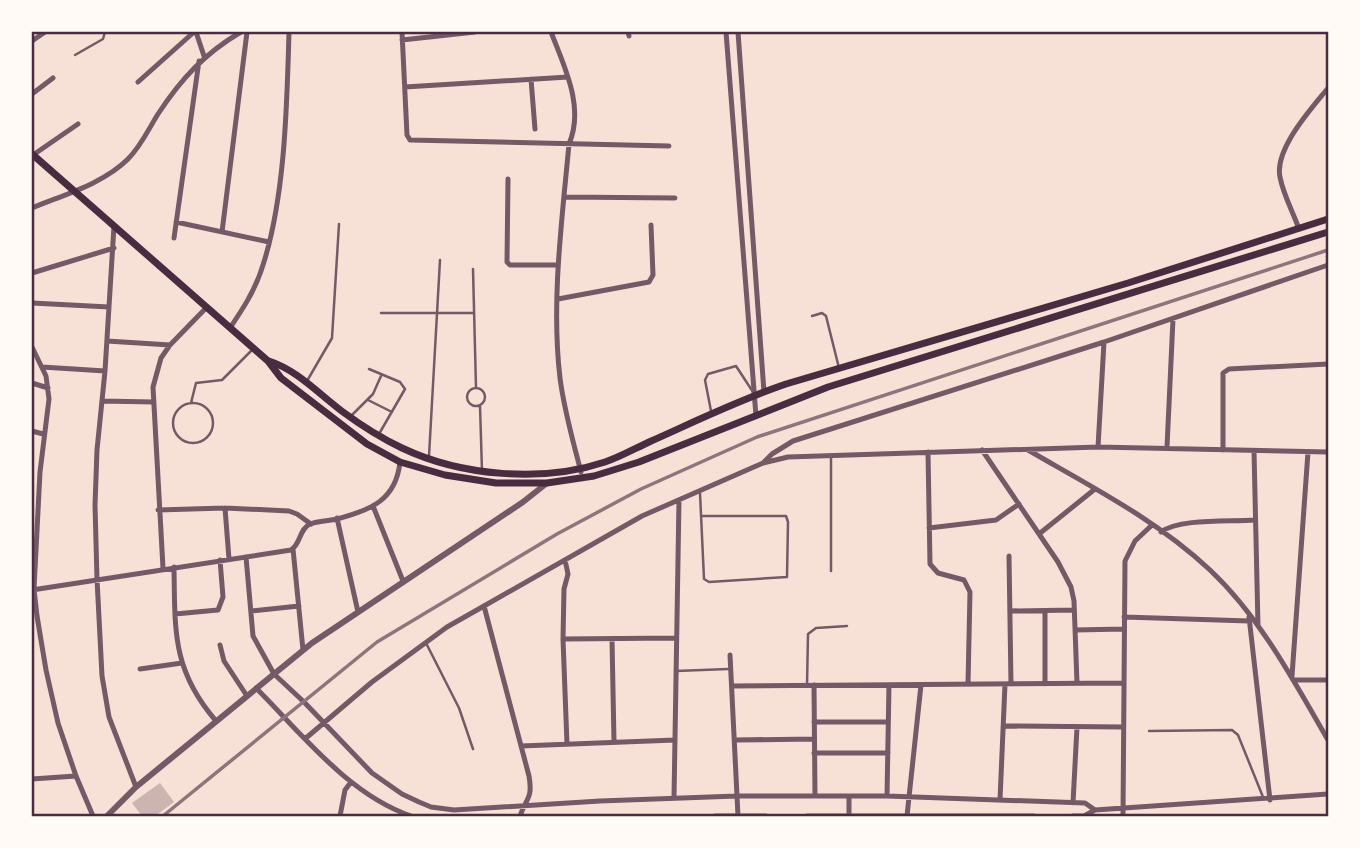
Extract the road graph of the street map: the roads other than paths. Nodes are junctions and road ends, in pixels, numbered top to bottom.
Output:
1 (45, 32) edge
2 (105, 32) edge
3 (195, 32) edge
4 (238, 32) edge
5 (247, 32) edge
6 (289, 32) edge
7 (402, 32) edge
8 (475, 32) edge
9 (551, 32) edge
10 (726, 32) edge
11 (738, 32) edge
12 (402, 40) junction
13 (32, 41) edge
14 (75, 55) dead end
15 (202, 59) junction
16 (568, 77) junction
17 (53, 78) dead end
18 (531, 79) junction
19 (138, 82) dead end
20 (405, 87) junction
21 (1328, 88) edge
22 (32, 94) edge
23 (78, 124) dead end
24 (535, 129) dead end
25 (569, 144) junction
26 (669, 146) dead end
27 (32, 154) edge
28 (508, 178) dead end
29 (74, 191) junction
30 (564, 197) junction
31 (675, 198) dead end
32 (32, 208) edge
33 (1328, 219) edge
34 (176, 222) junction
35 (339, 224) dead end
36 (651, 225) dead end
37 (114, 226) junction
38 (1299, 229) junction
39 (222, 232) junction
40 (1328, 232) edge
41 (174, 238) dead end
42 (269, 242) junction
43 (114, 248) junction
44 (440, 260) dead end
45 (558, 265) junction
46 (1328, 265) edge
47 (473, 269) dead end
48 (32, 273) edge
49 (558, 299) junction
50 (32, 303) edge
51 (108, 307) junction
52 (207, 307) junction
53 (381, 313) dead end
54 (437, 313) junction
55 (474, 313) junction
56 (812, 316) dead end
57 (1172, 319) junction
58 (230, 328) junction
59 (107, 341) junction
60 (1104, 342) junction
61 (170, 345) junction
62 (32, 346) edge
63 (254, 348) junction
64 (268, 361) junction
65 (1328, 364) edge
66 (42, 367) junction
67 (839, 368) junction
68 (369, 369) dead end
69 (105, 371) junction
70 (382, 374) junction
71 (32, 383) edge
72 (306, 383) junction
73 (48, 387) junction
74 (476, 388) junction
75 (764, 392) junction
76 (754, 395) junction
77 (368, 400) junction
78 (102, 401) junction
79 (153, 402) junction
80 (191, 403) junction
81 (480, 406) junction
82 (392, 412) junction
83 (712, 414) junction
84 (756, 416) junction
85 (350, 417) junction
86 (32, 431) edge
87 (43, 434) junction
88 (377, 436) junction
89 (1098, 447) junction
90 (1167, 447) junction
91 (1025, 449) junction
92 (982, 450) junction
93 (1223, 450) junction
94 (1254, 451) junction
95 (928, 452) junction
96 (1308, 452) junction
97 (1328, 452) edge
98 (831, 456) junction
99 (429, 459) junction
100 (400, 462) junction
101 (763, 463) junction
102 (580, 468) junction
103 (32, 471) edge
104 (482, 471) junction
105 (40, 472) junction
106 (582, 478) junction
107 (547, 483) junction
108 (1095, 489) junction
109 (700, 490) junction
110 (679, 500) junction
111 (1019, 504) junction
112 (373, 506) junction
113 (225, 508) junction
114 (158, 510) junction
115 (701, 516) junction
116 (337, 519) junction
117 (1254, 520) junction
118 (311, 524) junction
119 (1152, 525) junction
120 (929, 528) junction
121 (1161, 531) junction
122 (1039, 534) junction
123 (293, 550) junction
124 (1009, 556) dead end
125 (246, 557) junction
126 (229, 559) junction
127 (220, 560) junction
128 (565, 560) junction
129 (174, 567) junction
130 (163, 568) junction
131 (831, 571) dead end
132 (97, 579) junction
133 (403, 581) junction
134 (33, 589) edge
135 (299, 606) junction
136 (484, 606) junction
137 (1074, 610) junction
138 (251, 611) junction
139 (1010, 611) junction
140 (1045, 611) junction
141 (358, 612) junction
142 (175, 614) junction
143 (1248, 614) junction
144 (1124, 617) junction
145 (1249, 621) junction
146 (847, 626) dead end
147 (1124, 629) junction
148 (1258, 629) junction
149 (1075, 630) junction
150 (676, 638) junction
151 (563, 639) junction
152 (612, 639) junction
153 (426, 643) junction
154 (220, 645) dead end
155 (303, 650) junction
156 (730, 655) dead end
157 (182, 663) junction
158 (730, 668) junction
159 (140, 669) dead end
160 (676, 671) junction
161 (274, 674) junction
162 (1293, 678) junction
163 (1328, 680) edge
164 (1077, 683) junction
165 (1123, 683) junction
166 (968, 684) junction
167 (1008, 684) junction
168 (1045, 684) junction
169 (889, 685) junction
170 (921, 685) junction
171 (732, 686) junction
172 (811, 686) junction
173 (256, 688) junction
174 (247, 696) junction
175 (216, 721) junction
176 (814, 722) junction
177 (888, 722) junction
178 (324, 723) junction
179 (1003, 726) junction
180 (1077, 727) junction
181 (1123, 727) junction
182 (1149, 731) dead end
183 (306, 738) junction
184 (814, 739) junction
185 (675, 740) junction
186 (734, 740) junction
187 (1328, 740) edge
188 (614, 742) junction
189 (567, 744) junction
190 (521, 746) junction
191 (473, 748) dead end
192 (814, 753) junction
193 (888, 753) junction
194 (76, 776) junction
195 (32, 779) edge
196 (351, 782) junction
197 (136, 786) junction
198 (1328, 794) edge
199 (737, 796) junction
200 (815, 796) junction
201 (849, 796) junction
202 (887, 796) junction
203 (910, 797) junction
204 (674, 798) junction
205 (1000, 800) junction
206 (1267, 800) junction
207 (1073, 803) junction
208 (526, 805) junction
209 (431, 807) junction
210 (1123, 809) junction
211 (1095, 813) edge
212 (738, 816) edge
213 (849, 816) edge
214 (896, 816) edge
215 (907, 816) edge
216 (951, 816) edge
217 (999, 816) edge
218 (93, 817) edge
219 (107, 817) edge
220 (340, 817) edge
221 (411, 817) edge
222 (432, 817) edge
223 (520, 817) edge
224 (716, 817) edge
225 (766, 817) edge
226 (807, 817) edge
227 (1034, 817) edge
228 (1073, 817) edge
229 (1123, 817) edge

1 - 13 street
2 - 14 lane
3 - 15 street
3 - 19 street
4 - 15 street
5 - 39 street
6 - 42 street
7 - 12 street
8 - 12 street
9 - 16 street
10 - 76 street
11 - 75 street
12 - 20 street
15 - 29 street
15 - 34 street
16 - 18 street
16 - 25 street
17 - 22 street
18 - 20 street
18 - 24 street
20 - 25 street
21 - 38 street
23 - 27 street
25 - 26 street
25 - 30 street
27 - 29 main road
28 - 45 street
29 - 32 street
29 - 37 main road
30 - 31 street
30 - 45 street
33 - 38 main road
34 - 39 street
34 - 41 street
35 - 72 lane
36 - 49 street
37 - 43 street
37 - 52 main road
38 - 67 main road
39 - 42 street
40 - 84 main road
42 - 58 street
43 - 48 street
43 - 51 street
44 - 54 lane
45 - 49 street
46 - 57 street
47 - 55 lane
49 - 102 street
50 - 51 street
51 - 59 street
52 - 58 main road
52 - 61 street
53 - 54 lane
54 - 55 lane
54 - 99 lane
55 - 74 lane
56 - 67 lane
57 - 60 street
57 - 90 street
58 - 63 main road
59 - 61 street
59 - 69 street
60 - 89 street
60 - 101 street
61 - 79 street
62 - 66 street
63 - 64 main road
63 - 80 lane
64 - 72 main road
64 - 100 main road
65 - 93 street
66 - 69 street
66 - 73 street
67 - 75 main road
68 - 70 lane
69 - 78 street
70 - 77 lane
70 - 82 lane
71 - 73 street
72 - 85 main road
73 - 87 street
74 - 81 lane
74 - 81 lane
75 - 76 main road
76 - 83 main road
76 - 83 lane
76 - 84 street
77 - 82 lane
77 - 85 lane
78 - 79 street
78 - 132 street
79 - 114 street
80 - 80 lane
81 - 104 lane
82 - 88 lane
83 - 102 main road
84 - 106 main road
85 - 88 main road
86 - 87 street
87 - 105 street
88 - 99 main road
89 - 90 street
89 - 91 street
90 - 93 street
91 - 92 street
91 - 108 street
92 - 95 street
92 - 111 street
93 - 94 street
94 - 96 street
94 - 117 street
95 - 98 street
95 - 120 street
96 - 97 street
96 - 162 street
98 - 101 street
98 - 131 lane
99 - 104 main road
100 - 107 main road
100 - 112 street
101 - 109 street
102 - 104 main road
102 - 106 street
103 - 105 street
105 - 134 street
106 - 107 main road
107 - 133 street
108 - 119 street
108 - 122 street
109 - 110 street
109 - 115 lane
110 - 128 street
110 - 150 street
111 - 120 street
111 - 122 street
112 - 116 street
112 - 133 street
113 - 114 street
113 - 118 street
113 - 126 street
114 - 130 street
115 - 115 lane
116 - 118 street
116 - 141 street
117 - 121 street
117 - 148 street
118 - 123 street
119 - 121 street
119 - 144 street
120 - 166 street
121 - 143 street
122 - 137 street
123 - 125 street
123 - 135 street
124 - 139 street
125 - 126 street
125 - 138 street
126 - 127 street
127 - 129 street
127 - 142 street
128 - 136 street
128 - 151 street
129 - 130 street
129 - 142 street
130 - 132 street
132 - 134 street
132 - 197 street
133 - 141 street
134 - 194 street
135 - 138 street
135 - 155 street
136 - 153 street
136 - 190 street
137 - 140 street
137 - 149 street
138 - 161 street
139 - 140 street
139 - 167 street
140 - 168 street
141 - 155 street
142 - 157 street
143 - 145 street
143 - 148 street
144 - 145 street
144 - 147 street
145 - 206 street
146 - 172 lane
147 - 149 street
147 - 165 street
148 - 162 street
149 - 164 street
150 - 152 street
150 - 160 street
151 - 152 street
151 - 189 street
152 - 188 street
153 - 178 street
153 - 191 lane
154 - 174 street
155 - 161 street
156 - 158 street
157 - 159 street
157 - 175 street
158 - 160 lane
158 - 171 street
160 - 185 street
161 - 173 street
161 - 178 street
162 - 163 street
162 - 187 street
164 - 165 street
164 - 168 street
165 - 181 street
166 - 167 street
166 - 170 street
167 - 168 street
167 - 179 street
169 - 170 street
169 - 172 street
169 - 177 street
170 - 203 street
171 - 172 street
171 - 186 street
172 - 176 street
173 - 174 street
173 - 183 street
174 - 175 street
175 - 197 street
176 - 177 street
176 - 184 street
177 - 193 street
178 - 183 street
178 - 209 street
179 - 180 street
179 - 205 street
180 - 181 street
180 - 207 street
181 - 210 street
182 - 206 lane
183 - 196 street
184 - 186 street
184 - 192 street
185 - 188 street
185 - 204 street
186 - 199 street
188 - 189 street
189 - 190 street
190 - 208 street
192 - 193 street
192 - 200 street
193 - 202 street
194 - 195 street
194 - 218 street
196 - 220 street
196 - 221 street
197 - 219 street
198 - 206 street
199 - 200 street
199 - 204 street
199 - 212 street
200 - 201 street
201 - 202 street
201 - 213 street
202 - 203 street
203 - 205 street
203 - 215 street
204 - 208 street
205 - 207 street
206 - 210 street
207 - 211 street
208 - 209 street
208 - 223 street
209 - 222 street
210 - 211 street
210 - 229 street
211 - 228 street
212 - 224 street
212 - 225 street
213 - 214 street
213 - 226 street
214 - 215 street
215 - 216 street
216 - 217 street
217 - 227 street

